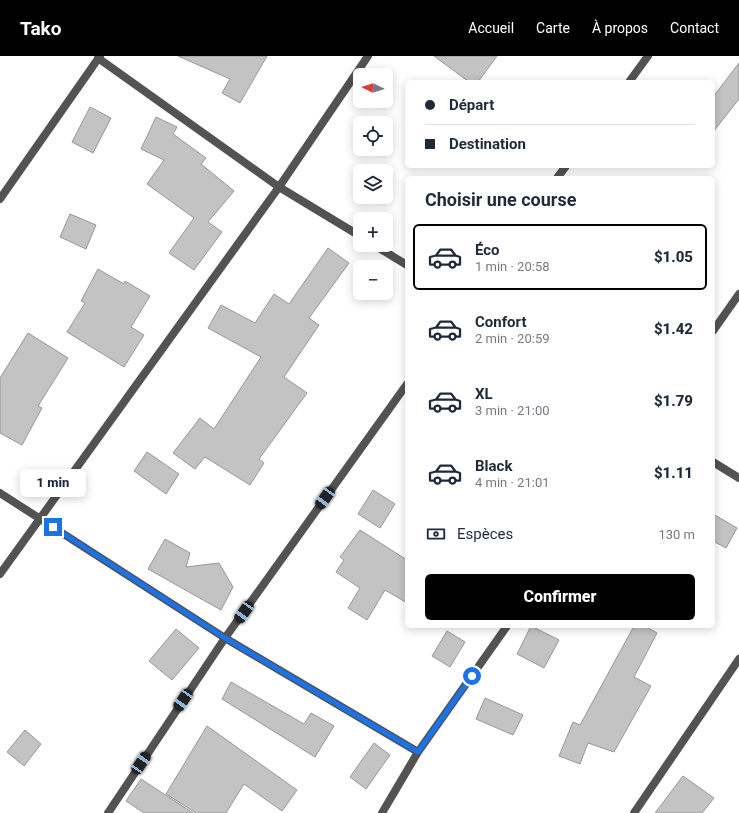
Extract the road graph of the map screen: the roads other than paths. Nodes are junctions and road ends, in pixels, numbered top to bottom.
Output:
1 (368, 56) edge
2 (648, 56) edge
3 (99, 57) edge
4 (630, 80) edge
5 (279, 187) junction
6 (0, 199) edge
7 (353, 232) edge
8 (386, 252) edge
9 (405, 264) edge
10 (739, 294) edge
11 (715, 329) edge
12 (405, 387) edge
13 (715, 463) edge
14 (739, 478) edge
15 (0, 493) edge
16 (40, 519) junction
17 (0, 574) edge
18 (506, 628) edge
19 (225, 638) junction
20 (739, 659) edge
21 (418, 752) junction
22 (108, 813) edge
23 (382, 813) edge
24 (634, 813) edge

1 - 5 street
2 - 4 street
3 - 5 street
3 - 6 street
5 - 7 street
5 - 16 street
8 - 9 street
10 - 11 street
12 - 19 street
13 - 14 street
15 - 16 street
16 - 17 street
16 - 19 street
18 - 21 street
19 - 21 street
19 - 22 street
20 - 24 street
21 - 23 street

